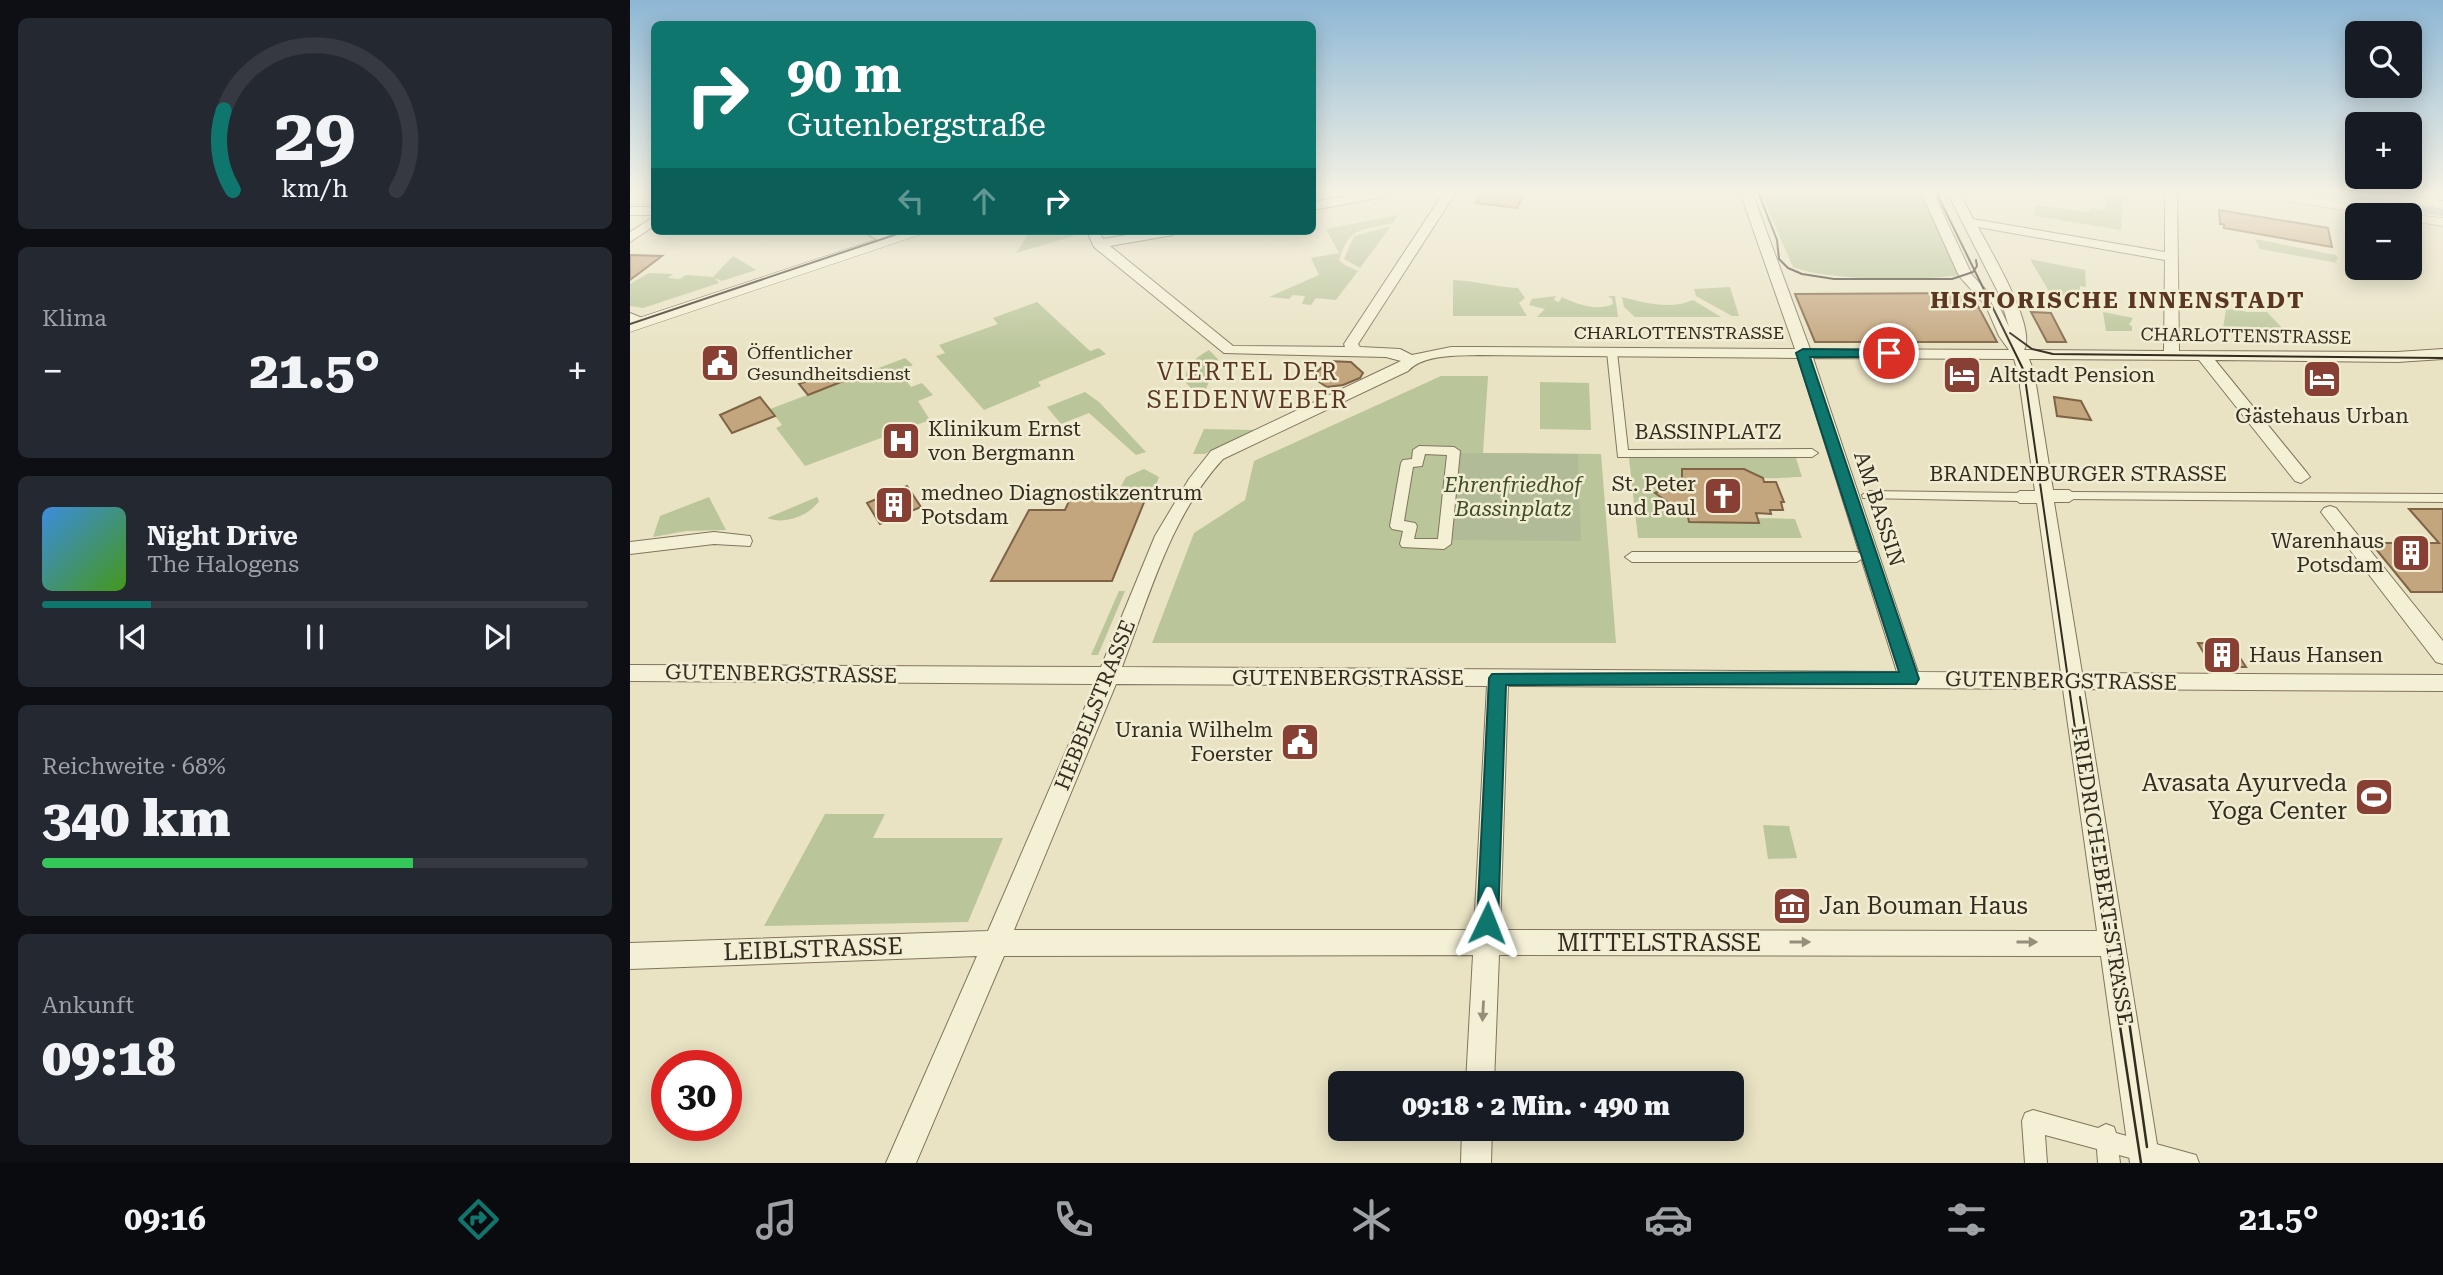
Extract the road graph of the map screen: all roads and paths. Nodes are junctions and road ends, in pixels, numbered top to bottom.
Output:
1 (848, 246) edge
2 (848, 246) edge
3 (1106, 246) edge
4 (1415, 246) edge
5 (1765, 246) edge
6 (1952, 246) edge
7 (1982, 246) edge
8 (2111, 246) edge
9 (2173, 246) edge
10 (2173, 257) junction
11 (633, 320) edge
12 (1353, 351) junction
13 (1612, 352) junction
14 (1803, 353) junction
15 (2019, 353) junction
16 (2172, 354) junction
17 (2202, 354) junction
18 (2443, 354) edge
19 (2397, 357) junction
20 (1410, 360) junction
21 (2443, 362) edge
22 (1812, 453) dead end
23 (1859, 495) junction
24 (2020, 496) joint
25 (2045, 496) junction
26 (2070, 496) joint
27 (2317, 497) junction
28 (2443, 498) edge
29 (1445, 540) joint
30 (743, 541) dead end
31 (630, 548) edge
32 (1857, 556) dead end
33 (1632, 557) dead end
34 (2443, 656) edge
35 (630, 673) edge
36 (1109, 677) junction
37 (1498, 678) junction
38 (1910, 679) junction
39 (2073, 682) junction
40 (2443, 683) edge
41 (996, 943) junction
42 (1487, 943) junction
43 (2112, 945) junction
44 (630, 956) edge
45 (1481, 1071) edge
46 (2106, 1138) junction
47 (1477, 1141) edge
48 (2033, 1149) edge
49 (2144, 1157) edge
50 (2181, 1160) edge
51 (901, 1163) edge
52 (1476, 1163) edge
53 (2109, 1163) edge

1 - 11 street
2 - 11 street
3 - 12 street, CHARLOTTENSTRASSE
4 - 12 street
5 - 14 street, AM BASSIN
6 - 15 street, FRIEDRICH-EBERT-STRASSE
7 - 15 street, FRIEDRICH-EBERT-STRASSE
8 - 10 street
9 - 10 street
10 - 16 street
12 - 20 street, CHARLOTTENSTRASSE
13 - 14 street, CHARLOTTENSTRASSE
13 - 20 street, CHARLOTTENSTRASSE
13 - 22 street, BASSINPLATZ
14 - 15 street, CHARLOTTENSTRASSE
14 - 23 street, AM BASSIN
15 - 16 street, CHARLOTTENSTRASSE
15 - 25 street, FRIEDRICH-EBERT-STRASSE
16 - 17 street, CHARLOTTENSTRASSE
17 - 19 street, CHARLOTTENSTRASSE
17 - 27 street
18 - 19 street, CHARLOTTENSTRASSE
19 - 21 street, CHARLOTTENSTRASSE
20 - 36 street, HEBBELSTRASSE
23 - 24 street, BRANDENBURGER STRASSE
23 - 38 street, AM BASSIN
24 - 25 street, BRANDENBURGER STRASSE
25 - 26 street, BRANDENBURGER STRASSE
25 - 39 street, FRIEDRICH-EBERT-STRASSE
26 - 27 street, BRANDENBURGER STRASSE
27 - 28 street, BRANDENBURGER STRASSE
27 - 34 street
29 - 29 street
30 - 31 street
32 - 33 street
35 - 36 street, GUTENBERGSTRASSE
36 - 37 street, GUTENBERGSTRASSE
36 - 41 street, HEBBELSTRASSE
37 - 38 street, GUTENBERGSTRASSE
37 - 42 street
38 - 39 street, GUTENBERGSTRASSE
39 - 40 street, GUTENBERGSTRASSE
39 - 43 street, FRIEDRICH-EBERT-STRASSE
41 - 42 street, MITTELSTRASSE
41 - 44 street, LEIBLSTRASSE
41 - 51 street, HEBBELSTRASSE
42 -> 43 street, MITTELSTRASSE
42 -> 45 street
43 - 49 street, FRIEDRICH-EBERT-STRASSE
46 - 48 street
46 - 49 street
46 - 53 street
47 - 52 street
49 - 50 street

